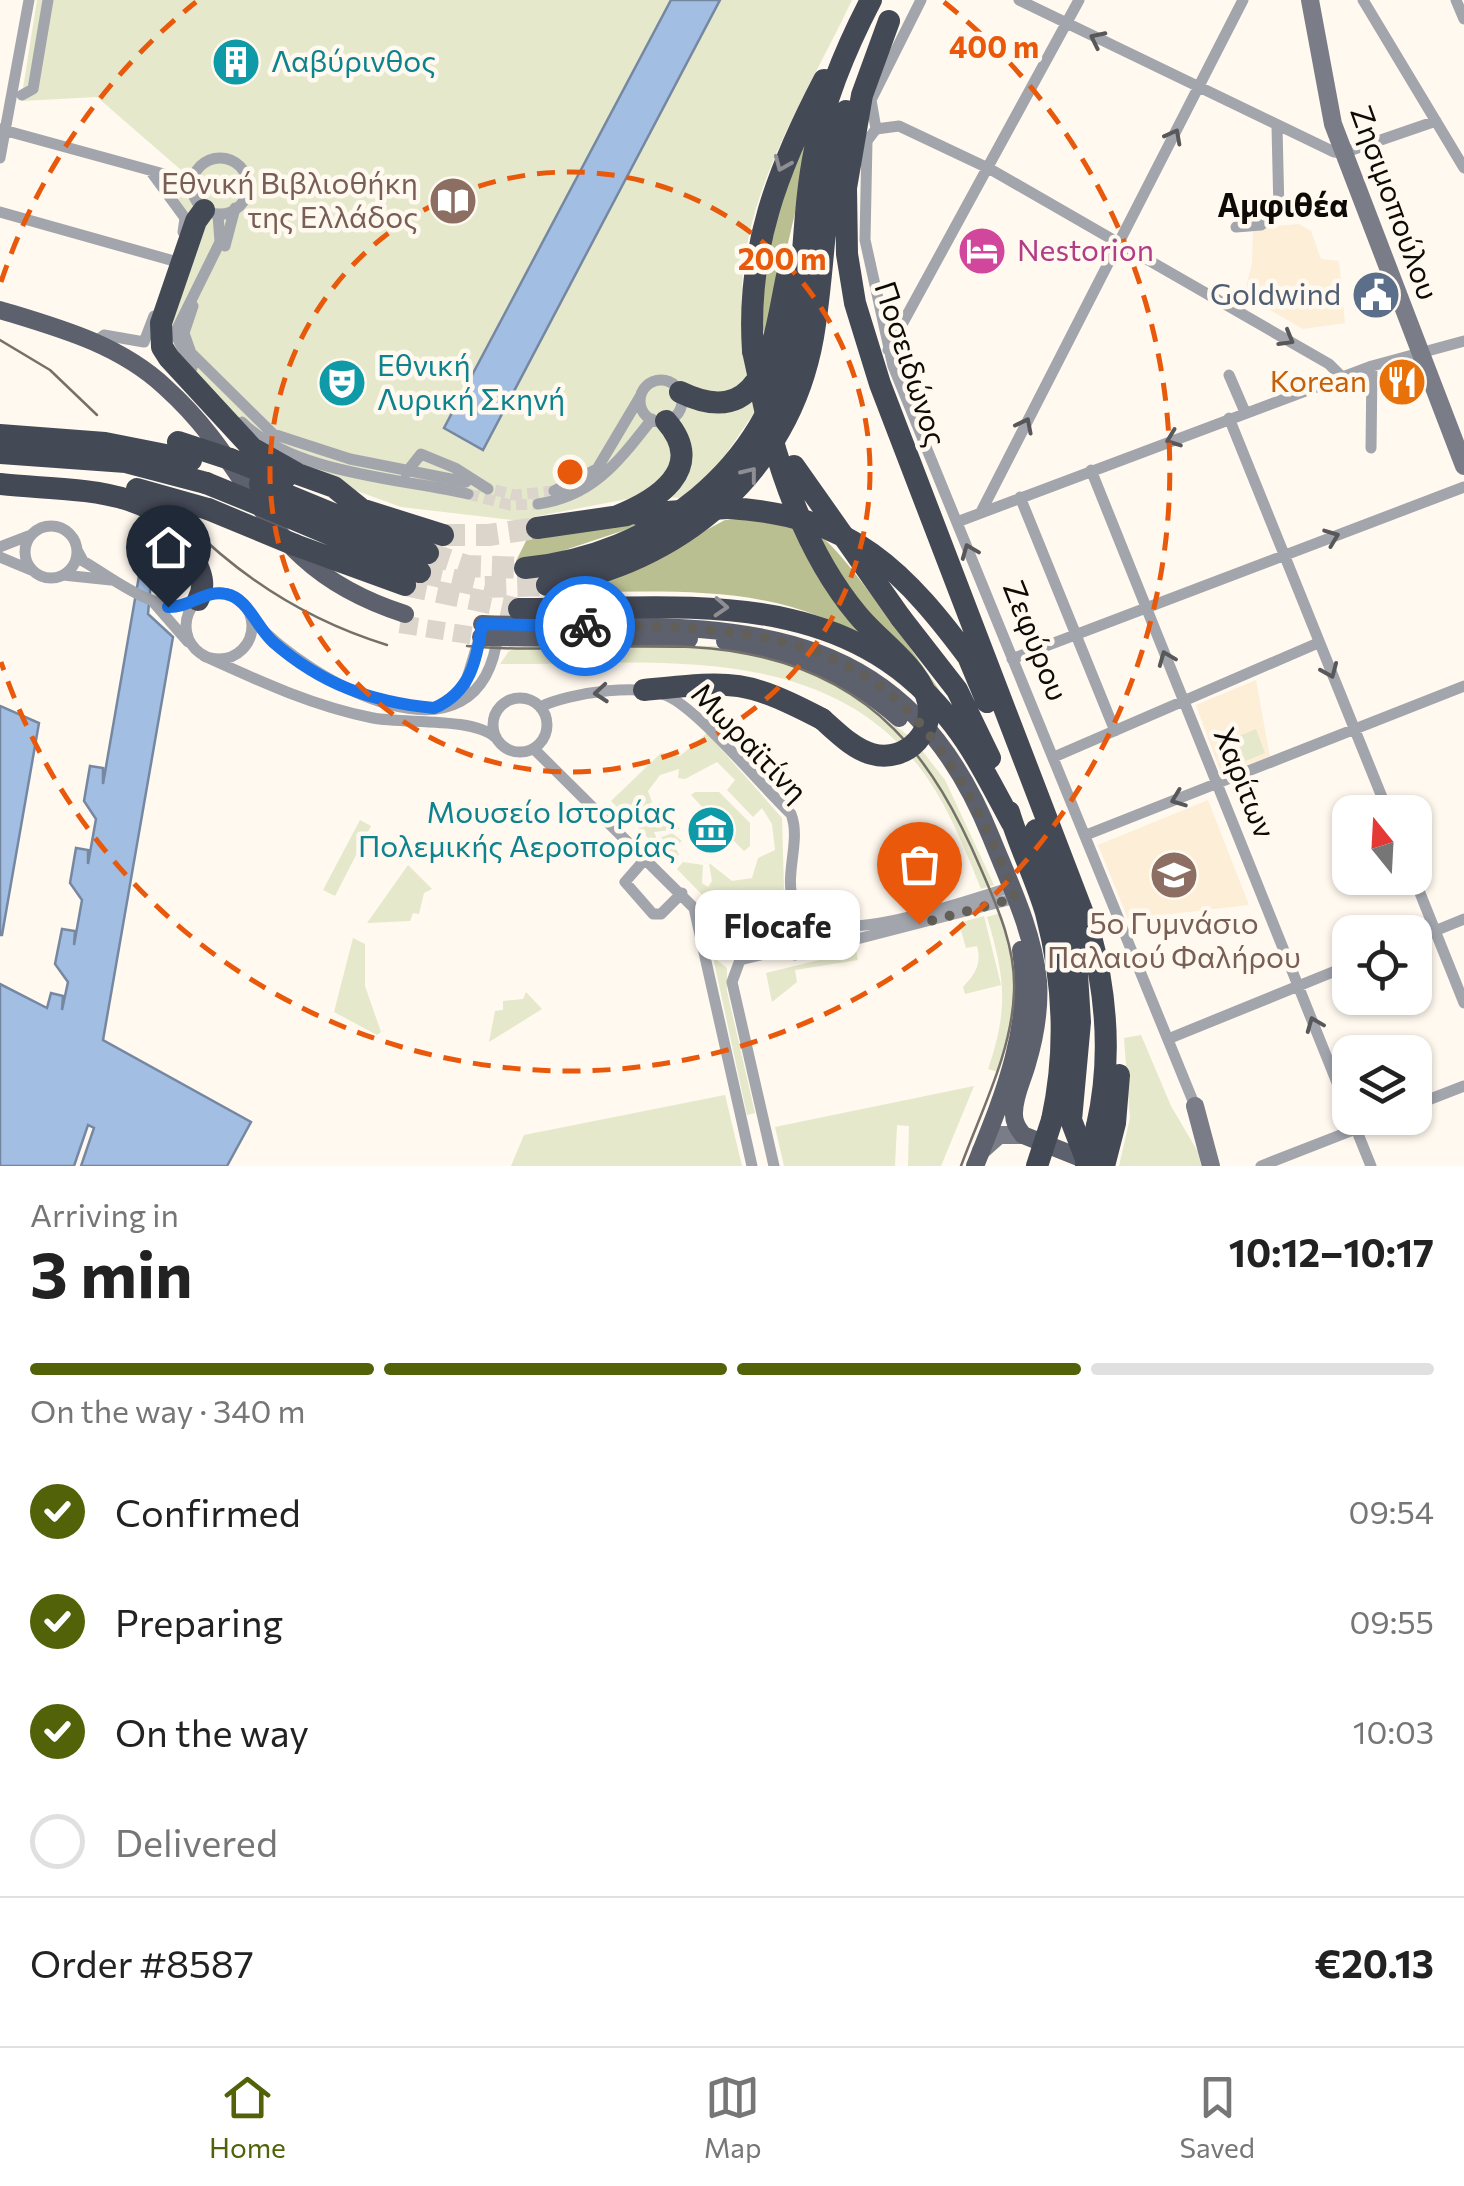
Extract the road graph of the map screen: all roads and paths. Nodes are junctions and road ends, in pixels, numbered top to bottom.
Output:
1 (29, 0) edge
2 (48, 0) edge
3 (921, 0) edge
4 (1018, 0) edge
5 (1079, 0) edge
6 (1243, 0) edge
7 (1363, 0) edge
8 (1456, 0) edge
9 (1313, 3) edge
10 (866, 9) edge
11 (894, 10) edge
12 (1464, 19) edge
13 (1066, 24) junction
14 (1198, 89) junction
15 (22, 95) dead end
16 (1436, 121) junction
17 (1277, 127) junction
18 (876, 129) junction
19 (3, 130) edge
20 (1344, 153) junction
21 (0, 158) edge
22 (1464, 168) edge
23 (990, 169) junction
24 (152, 173) junction
25 (810, 175) junction
26 (193, 182) junction
27 (235, 208) junction
28 (0, 212) edge
29 (202, 214) junction
30 (1236, 226) dead end
31 (1118, 243) junction
32 (177, 262) junction
33 (0, 310) edge
34 (878, 314) junction
35 (0, 320) edge
36 (904, 323) junction
37 (1464, 341) edge
38 (95, 342) junction
39 (888, 350) junction
40 (1419, 350) junction
41 (1372, 366) junction
42 (1229, 375) dead end
43 (1342, 376) junction
44 (761, 391) junction
45 (680, 392) junction
46 (642, 395) junction
47 (1245, 412) junction
48 (1230, 418) junction
49 (0, 420) edge
50 (659, 420) junction
51 (0, 435) edge
52 (1371, 448) dead end
53 (184, 451) junction
54 (0, 453) edge
55 (1464, 466) edge
56 (236, 468) junction
57 (1091, 470) junction
58 (0, 472) edge
59 (406, 473) junction
60 (0, 484) edge
61 (1464, 486) edge
62 (488, 489) tunnel mouth
63 (554, 491) tunnel mouth
64 (1020, 497) junction
65 (538, 504) tunnel mouth
66 (364, 512) junction
67 (980, 512) junction
68 (625, 516) junction
69 (957, 522) junction
70 (537, 528) tunnel mouth
71 (32, 533) junction
72 (443, 535) tunnel mouth
73 (0, 548) edge
74 (77, 550) junction
75 (0, 556) edge
76 (1284, 556) junction
77 (525, 568) tunnel mouth
78 (32, 570) junction
79 (418, 570) junction
80 (63, 575) junction
81 (120, 582) junction
82 (547, 585) tunnel mouth
83 (152, 600) junction
84 (196, 602) junction
85 (519, 608) tunnel mouth
86 (1146, 608) junction
87 (252, 619) junction
88 (490, 631) joint
89 (1077, 635) junction
90 (271, 640) junction
91 (1318, 643) junction
92 (973, 646) junction
93 (244, 647) junction
94 (200, 652) junction
95 (1012, 659) junction
96 (254, 678) junction
97 (1464, 686) edge
98 (644, 690) junction
99 (1184, 702) junction
100 (540, 707) junction
101 (496, 712) junction
102 (464, 725) junction
103 (1354, 730) junction
104 (1115, 731) junction
105 (495, 737) junction
106 (534, 749) junction
107 (1054, 757) junction
108 (1217, 784) junction
109 (1381, 795) edge
110 (1012, 823) junction
111 (1086, 836) junction
112 (646, 858) junction
113 (791, 892) junction
114 (682, 893) junction
115 (1009, 894) junction
116 (1421, 895) edge
117 (801, 915) junction
118 (1464, 919) edge
119 (1435, 930) junction
120 (872, 931) junction
121 (1432, 931) edge
122 (703, 942) junction
123 (736, 954) junction
124 (796, 955) junction
125 (1332, 972) edge
126 (1298, 986) junction
127 (1464, 1004) edge
128 (1168, 1039) junction
129 (1332, 1070) edge
130 (1464, 1086) edge
131 (1432, 1098) edge
132 (1195, 1106) joint
133 (763, 1118) junction
134 (743, 1123) junction
135 (1332, 1130) edge
136 (1022, 1135) junction
137 (1358, 1135) edge
138 (977, 1162) edge
139 (1093, 1164) edge
140 (771, 1165) edge
141 (752, 1166) edge
142 (1037, 1166) edge
143 (1211, 1166) edge
144 (1260, 1166) edge
145 (1370, 1166) edge

1 - 19 street
2 - 15 street
3 - 18 street, Ζεφύρου
4 - 13 street
5 - 13 street
6 - 14 street
7 - 16 street
8 - 12 street
9 - 20 street, Ζησιμοπούλου
10 - 25 highway
10 -> 44 highway, bridge
82 -> 11 highway
11 - 92 highway, Ποσειδώνος
14 -> 13 street
13 - 23 street
14 - 17 street
31 -> 14 street
16 - 20 street
16 - 22 street
17 - 20 street
17 - 30 street
18 - 23 street
18 - 34 street, Ζεφύρου
19 - 21 street
19 - 24 street
20 - 40 street, Ζησιμοπούλου
23 - 31 street
23 - 36 street
24 - 26 street
24 - 29 street
25 - 45 highway
25 - 77 highway
26 - 27 street
26 - 29 street
27 - 29 street
27 - 59 street
28 - 32 street
29 - 32 highway
29 - 59 street
31 -> 43 street
67 -> 31 street
32 - 38 street
32 - 66 highway
33 - 38 main road
34 - 36 street
34 - 39 street, Ζεφύρου
35 - 38 main road
36 - 39 street
37 - 40 street
39 - 69 street, Ζεφύρου
40 - 41 street
40 - 55 street, Ζησιμοπούλου
41 - 43 street
41 - 52 street
42 - 47 street
43 - 47 street
44 - 98 highway, bridge
44 - 110 highway, bridge
45 - 46 street
45 - 50 street
46 - 50 street
46 - 63 street
47 - 48 street
48 -> 57 street
48 - 76 street
49 - 53 highway
50 - 65 street
50 - 68 highway
51 - 53 highway
53 - 56 highway, bridge
54 - 79 highway, bridge
56 - 66 highway
56 - 79 highway
57 - 64 street
57 - 86 street, Χαρίτων
58 - 79 highway, bridge
59 - 62 street
60 - 84 highway
76 -> 61 street
64 - 67 street
64 - 89 street
66 - 72 highway
67 - 69 street
68 - 70 highway, Ποσειδώνος
68 - 92 highway, Ποσειδώνος, bridge
95 -> 69 street, Ζεφύρου
71 - 73 street
71 - 74 street
71 - 78 street
74 - 80 street
74 - 81 street
75 - 78 street
76 - 86 street
76 - 91 street
78 - 80 street
80 - 81 street
81 - 83 street
83 - 84 street
83 - 94 street
84 - 87 street
84 - 94 street
85 -> 110 highway
86 - 89 street
99 -> 86 street, Χαρίτων
87 - 90 street
87 - 93 street
88 - 90 street
88 - 115 main road
89 - 95 street
89 - 104 street
90 - 93 street
91 - 99 street
91 -> 103 street
92 - 139 highway
92 - 139 highway, Ποσειδώνος, bridge
92 - 139 highway
93 - 94 street
93 - 96 street
94 - 96 street
95 - 107 street, Ζεφύρου
96 - 102 street
97 - 103 street
98 -> 100 street, Μωραϊτίνη
98 - 113 street, Μωραϊτίνη
99 - 104 street
99 - 108 street, Χαρίτων
100 - 101 street
100 - 106 street
101 - 102 street
101 - 105 street
102 - 105 street
103 - 108 street
103 - 109 street
104 - 107 street
105 - 106 street
106 - 112 street
107 - 111 street, Ζεφύρου
108 -> 111 street
108 - 126 street, Χαρίτων
110 - 142 highway, bridge
111 - 128 street, Ζεφύρου
112 - 114 street
112 - 114 street
113 - 117 street, Μωραϊτίνη
113 - 123 street
114 - 122 street
115 - 120 street
115 - 136 main road
115 - 138 main road
116 - 119 street
117 - 120 street
117 - 124 street
118 - 119 street
119 - 121 street
119 - 127 street
120 - 124 street
122 - 123 street
122 - 134 street
123 - 124 street
123 - 133 street
125 - 126 street
126 - 128 street
129 -> 126 street, Χαρίτων
128 - 132 street, Ζεφύρου
130 - 131 street
132 - 143 street, Ζεφύρου
133 - 134 street
133 - 140 street
134 - 141 street
135 - 144 street
136 - 138 street
136 - 139 main road
137 - 145 street, Χαρίτων

